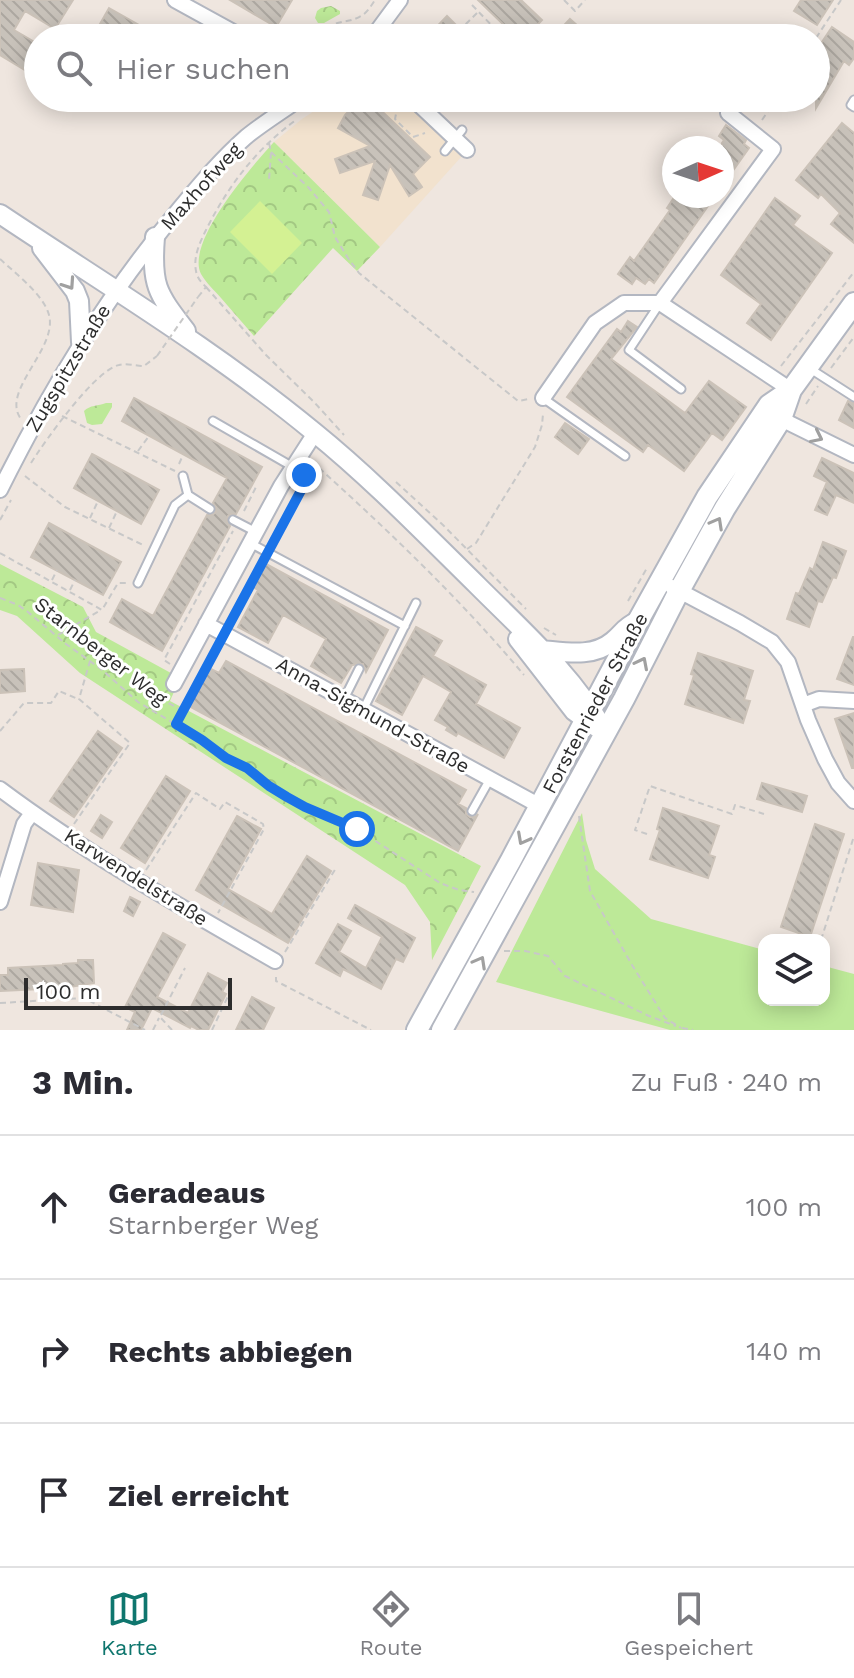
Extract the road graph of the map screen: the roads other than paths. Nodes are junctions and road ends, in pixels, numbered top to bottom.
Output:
1 (175, 0) edge
2 (400, 0) edge
3 (219, 24) edge
4 (382, 24) edge
5 (854, 100) edge
6 (854, 107) edge
7 (281, 112) edge
8 (425, 112) edge
9 (728, 113) dead end
10 (467, 150) dead end
11 (0, 214) edge
12 (33, 236) junction
13 (155, 237) junction
14 (116, 291) junction
15 (660, 303) junction
16 (854, 303) edge
17 (81, 342) junction
18 (195, 342) junction
19 (808, 366) junction
20 (681, 389) dead end
21 (791, 390) junction
22 (854, 397) edge
23 (543, 398) joint
24 (781, 419) junction
25 (213, 421) dead end
26 (315, 433) junction
27 (854, 455) edge
28 (625, 456) dead end
29 (298, 469) junction
30 (179, 473) road end
31 (6, 494) edge
32 (188, 495) junction
33 (210, 509) dead end
34 (236, 521) road end
35 (253, 537) junction
36 (473, 582) junction
37 (138, 583) road end
38 (670, 586) junction
39 (416, 603) dead end
40 (638, 621) junction
41 (206, 624) junction
42 (405, 626) junction
43 (542, 650) junction
44 (359, 669) dead end
45 (174, 684) road end
46 (344, 699) junction
47 (854, 701) edge
48 (803, 705) junction
49 (363, 710) junction
50 (589, 715) junction
51 (605, 732) junction
52 (490, 779) junction
53 (0, 789) edge
54 (854, 801) edge
55 (540, 806) junction
56 (472, 811) dead end
57 (32, 813) junction
58 (0, 902) edge
59 (275, 961) road end
60 (446, 1029) edge
61 (417, 1030) edge

1 - 3 street
2 - 4 street
5 - 6 lane
7 - 13 street, Maxhofweg
8 - 10 street
9 - 15 street
11 - 12 street
12 - 14 street
12 -> 17 street
13 - 14 street, Maxhofweg
13 - 18 street
14 - 17 street, Zugspitzstraße
14 - 18 street
15 - 20 lane
15 - 21 street
15 - 23 street
16 - 19 main road, Forstenrieder Straße
17 - 31 street, Zugspitzstraße
18 - 26 street
19 - 21 main road, Forstenrieder Straße
19 - 22 lane
21 - 24 main road, Forstenrieder Straße
21 - 38 main road, Forstenrieder Straße
23 - 28 lane
24 -> 27 street
38 -> 24 main road, Forstenrieder Straße
25 - 29 lane
26 - 29 street
26 - 36 street
29 - 35 street
30 - 32 lane
32 - 33 lane
32 - 37 lane
34 - 35 lane
35 - 41 street
35 - 42 lane
36 - 43 street
36 - 50 street
38 - 40 main road, Forstenrieder Straße
38 - 48 street
51 -> 38 main road, Forstenrieder Straße
39 - 42 lane
40 - 43 street
40 - 50 main road, Forstenrieder Straße
41 - 45 street
41 - 46 street, Anna-Sigmund-Straße
42 - 49 lane
43 - 50 street
44 - 46 lane
46 - 49 street, Anna-Sigmund-Straße
47 - 48 street
48 - 54 street
49 - 52 street, Anna-Sigmund-Straße
50 - 51 street
50 - 55 main road, Forstenrieder Straße
60 -> 51 main road, Forstenrieder Straße
52 - 55 street, Anna-Sigmund-Straße
52 - 56 lane
53 - 57 street, Karwendelstraße
55 -> 61 main road, Forstenrieder Straße
57 - 58 street
57 - 59 street, Karwendelstraße

